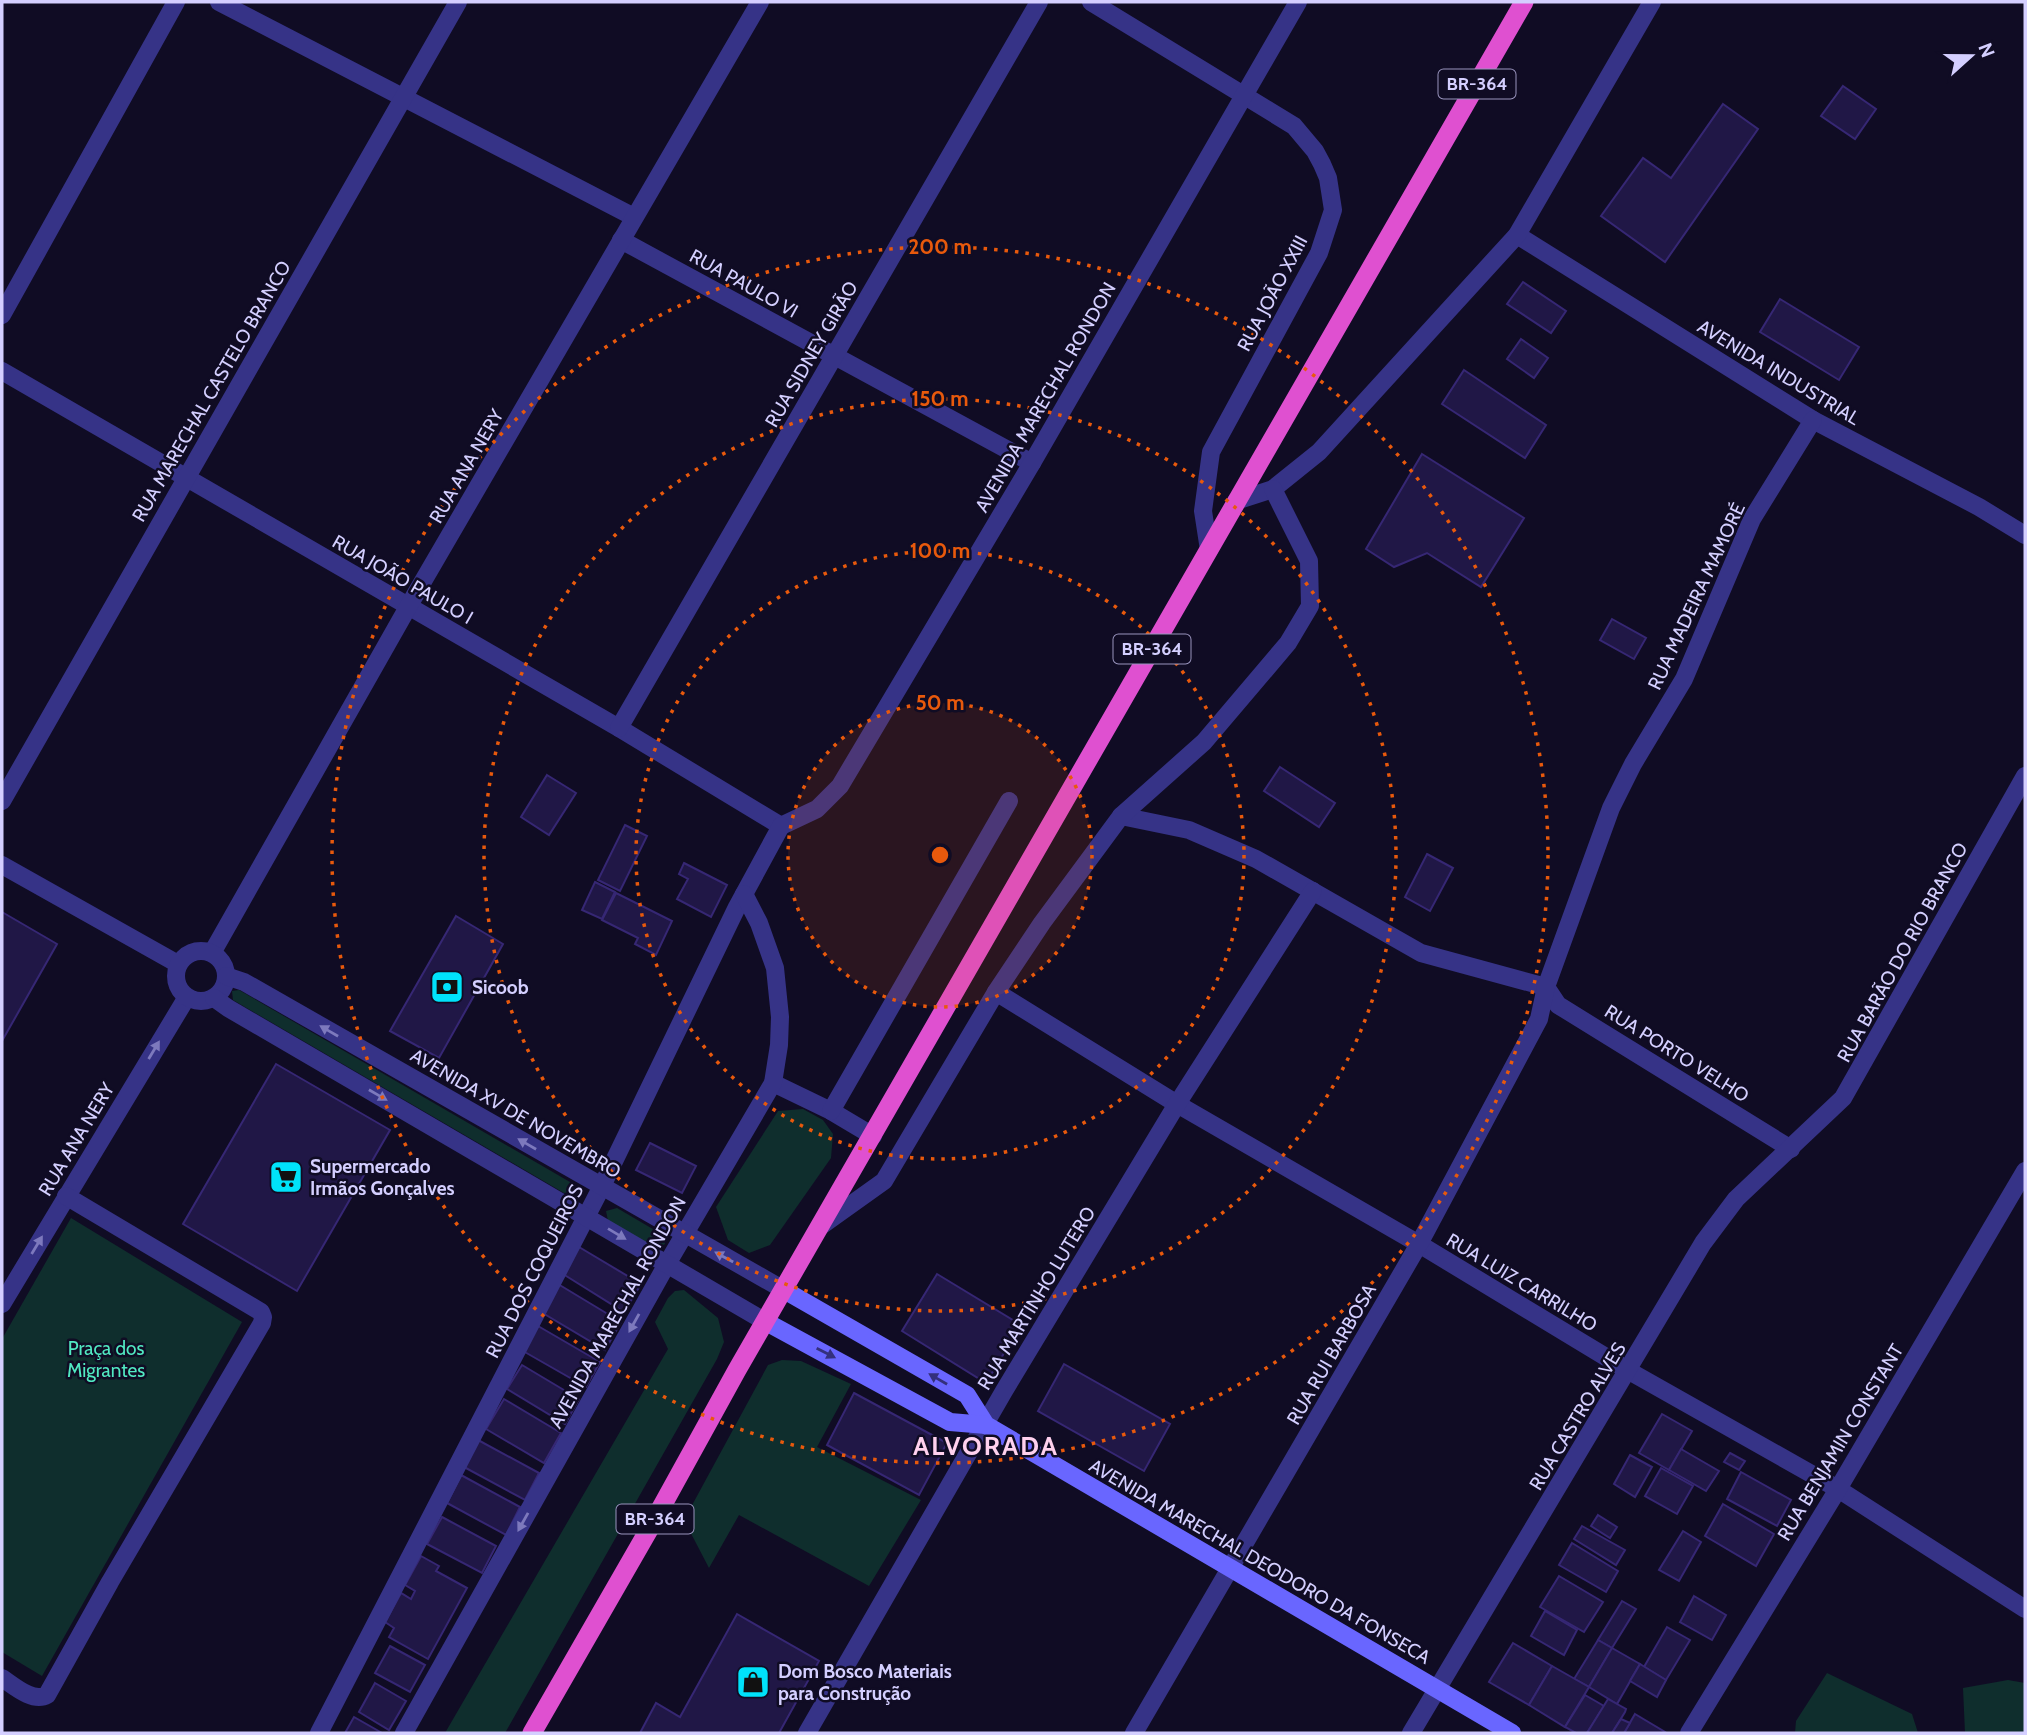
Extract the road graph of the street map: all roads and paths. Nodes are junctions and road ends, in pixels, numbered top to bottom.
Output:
1 (176, 2) edge
2 (219, 2) edge
3 (458, 2) edge
4 (760, 2) edge
5 (1039, 2) edge
6 (1091, 2) edge
7 (1298, 2) edge
8 (1524, 2) edge
9 (1652, 2) edge
10 (1245, 96) junction
11 (404, 98) junction
12 (634, 217) junction
13 (1517, 235) junction
14 (621, 240) junction
15 (2, 315) edge
16 (833, 356) junction
17 (2, 371) edge
18 (1813, 420) junction
19 (1032, 463) junction
20 (186, 477) junction
21 (1273, 489) junction
22 (1236, 501) junction
23 (2025, 535) edge
24 (1209, 550) junction
25 (408, 607) junction
26 (619, 728) junction
27 (2025, 776) edge
28 (2, 801) edge
29 (1009, 802) dead end
30 (1121, 816) junction
31 (781, 826) junction
32 (2, 865) edge
33 (1313, 891) junction
34 (744, 894) junction
35 (212, 953) junction
36 (178, 964) junction
37 (226, 975) junction
38 (1546, 987) junction
39 (996, 992) junction
40 (187, 997) junction
41 (214, 998) junction
42 (773, 1083) junction
43 (1177, 1104) junction
44 (831, 1111) junction
45 (873, 1136) junction
46 (1796, 1145) junction
47 (2025, 1171) edge
48 (602, 1186) junction
49 (66, 1196) junction
50 (586, 1216) junction
51 (821, 1226) junction
52 (684, 1234) junction
53 (1419, 1244) junction
54 (667, 1264) junction
55 (784, 1290) junction
56 (2, 1304) edge
57 (766, 1322) junction
58 (1629, 1371) junction
59 (986, 1425) junction
60 (1838, 1489) junction
61 (1231, 1568) junction
62 (2025, 1609) edge
63 (2, 1678) edge
64 (1438, 1690) junction
65 (319, 1733) edge
66 (404, 1733) edge
67 (533, 1733) edge
68 (807, 1733) edge
69 (1134, 1733) edge
70 (1410, 1733) edge
71 (1511, 1733) edge
72 (1689, 1733) edge

1 - 15 street
2 - 11 street
3 - 11 street, RUA MARECHAL CASTELO BRANCO
4 - 12 street, RUA ANA NERY
5 - 16 street, RUA SIDNEY GIRÃO
6 - 10 street, RUA JOÃO XXIII
7 - 10 street, AVENIDA MARECHAL RONDON
8 - 22 highway, BR-364
9 - 13 street
10 - 19 street, AVENIDA MARECHAL RONDON
10 - 24 street, RUA JOÃO XXIII
11 - 12 street
11 - 20 street, RUA MARECHAL CASTELO BRANCO
12 - 14 street, RUA ANA NERY
13 - 18 street, AVENIDA INDUSTRIAL
13 - 21 street
14 - 16 street, RUA PAULO VI
14 - 25 street, RUA ANA NERY
16 - 19 street, RUA PAULO VI
16 - 26 street, RUA SIDNEY GIRÃO
17 - 20 street, RUA JOÃO PAULO I
18 - 23 street, AVENIDA INDUSTRIAL
18 - 38 street, RUA MADEIRA MAMORÉ
19 - 31 street, AVENIDA MARECHAL RONDON
20 - 25 street, RUA JOÃO PAULO I
20 - 28 street, RUA MARECHAL CASTELO BRANCO
21 - 22 street
21 - 30 street
22 - 24 highway, BR-364
24 - 45 highway, BR-364
25 - 26 street, RUA JOÃO PAULO I
25 - 35 street, RUA ANA NERY
26 - 31 street, RUA JOÃO PAULO I
27 - 46 street, RUA BARÃO DO RIO BRANCO
29 - 44 street
30 - 33 street
30 - 39 street
31 - 34 street, RUA DOS COQUEIROS
32 - 36 street
33 - 38 street
33 - 43 street, RUA MARTINHO LUTERO
34 - 42 street, AVENIDA MARECHAL RONDON
34 - 48 street, RUA DOS COQUEIROS
35 - 36 street
35 - 37 street
36 - 40 street
37 - 41 street
48 -> 37 street, AVENIDA XV DE NOVEMBRO
38 - 46 street, RUA PORTO VELHO
38 - 53 street, RUA RUI BARBOSA
39 - 43 street, RUA LUIZ CARRILHO
39 - 51 street
40 - 41 street
49 -> 40 street, RUA ANA NERY
41 -> 50 street
42 - 44 street
42 - 52 street, AVENIDA MARECHAL RONDON
43 - 53 street, RUA LUIZ CARRILHO
43 - 59 street, RUA MARTINHO LUTERO
44 - 45 street
45 - 51 highway, BR-364
46 - 58 street, RUA CASTRO ALVES
47 - 60 street, RUA BENJAMIN CONSTANT
48 - 50 street, RUA DOS COQUEIROS
48 - 52 street, AVENIDA XV DE NOVEMBRO
56 -> 49 street, RUA ANA NERY
49 - 63 street
50 -> 54 street
50 - 65 street, RUA DOS COQUEIROS
51 - 55 highway, BR-364
52 - 54 street, AVENIDA MARECHAL RONDON
55 -> 52 street, AVENIDA XV DE NOVEMBRO
53 - 58 street, RUA LUIZ CARRILHO
53 - 61 street, RUA RUI BARBOSA
54 - 57 street
54 -> 66 street, AVENIDA MARECHAL RONDON
55 - 57 highway, BR-364
59 -> 55 main road, AVENIDA MARECHAL DEODORO DA FONSECA
57 -> 59 main road, AVENIDA MARECHAL DEODORO DA FONSECA
57 - 67 highway, BR-364
58 - 60 street, RUA LUIZ CARRILHO
58 - 64 street, RUA CASTRO ALVES
59 - 61 main road, AVENIDA MARECHAL DEODORO DA FONSECA
59 - 68 street, RUA MARTINHO LUTERO
60 - 62 street, RUA LUIZ CARRILHO
60 - 72 street, RUA BENJAMIN CONSTANT
61 - 64 main road, AVENIDA MARECHAL DEODORO DA FONSECA
61 - 69 street, RUA RUI BARBOSA
64 - 70 street, RUA CASTRO ALVES
64 - 71 main road, AVENIDA MARECHAL DEODORO DA FONSECA

